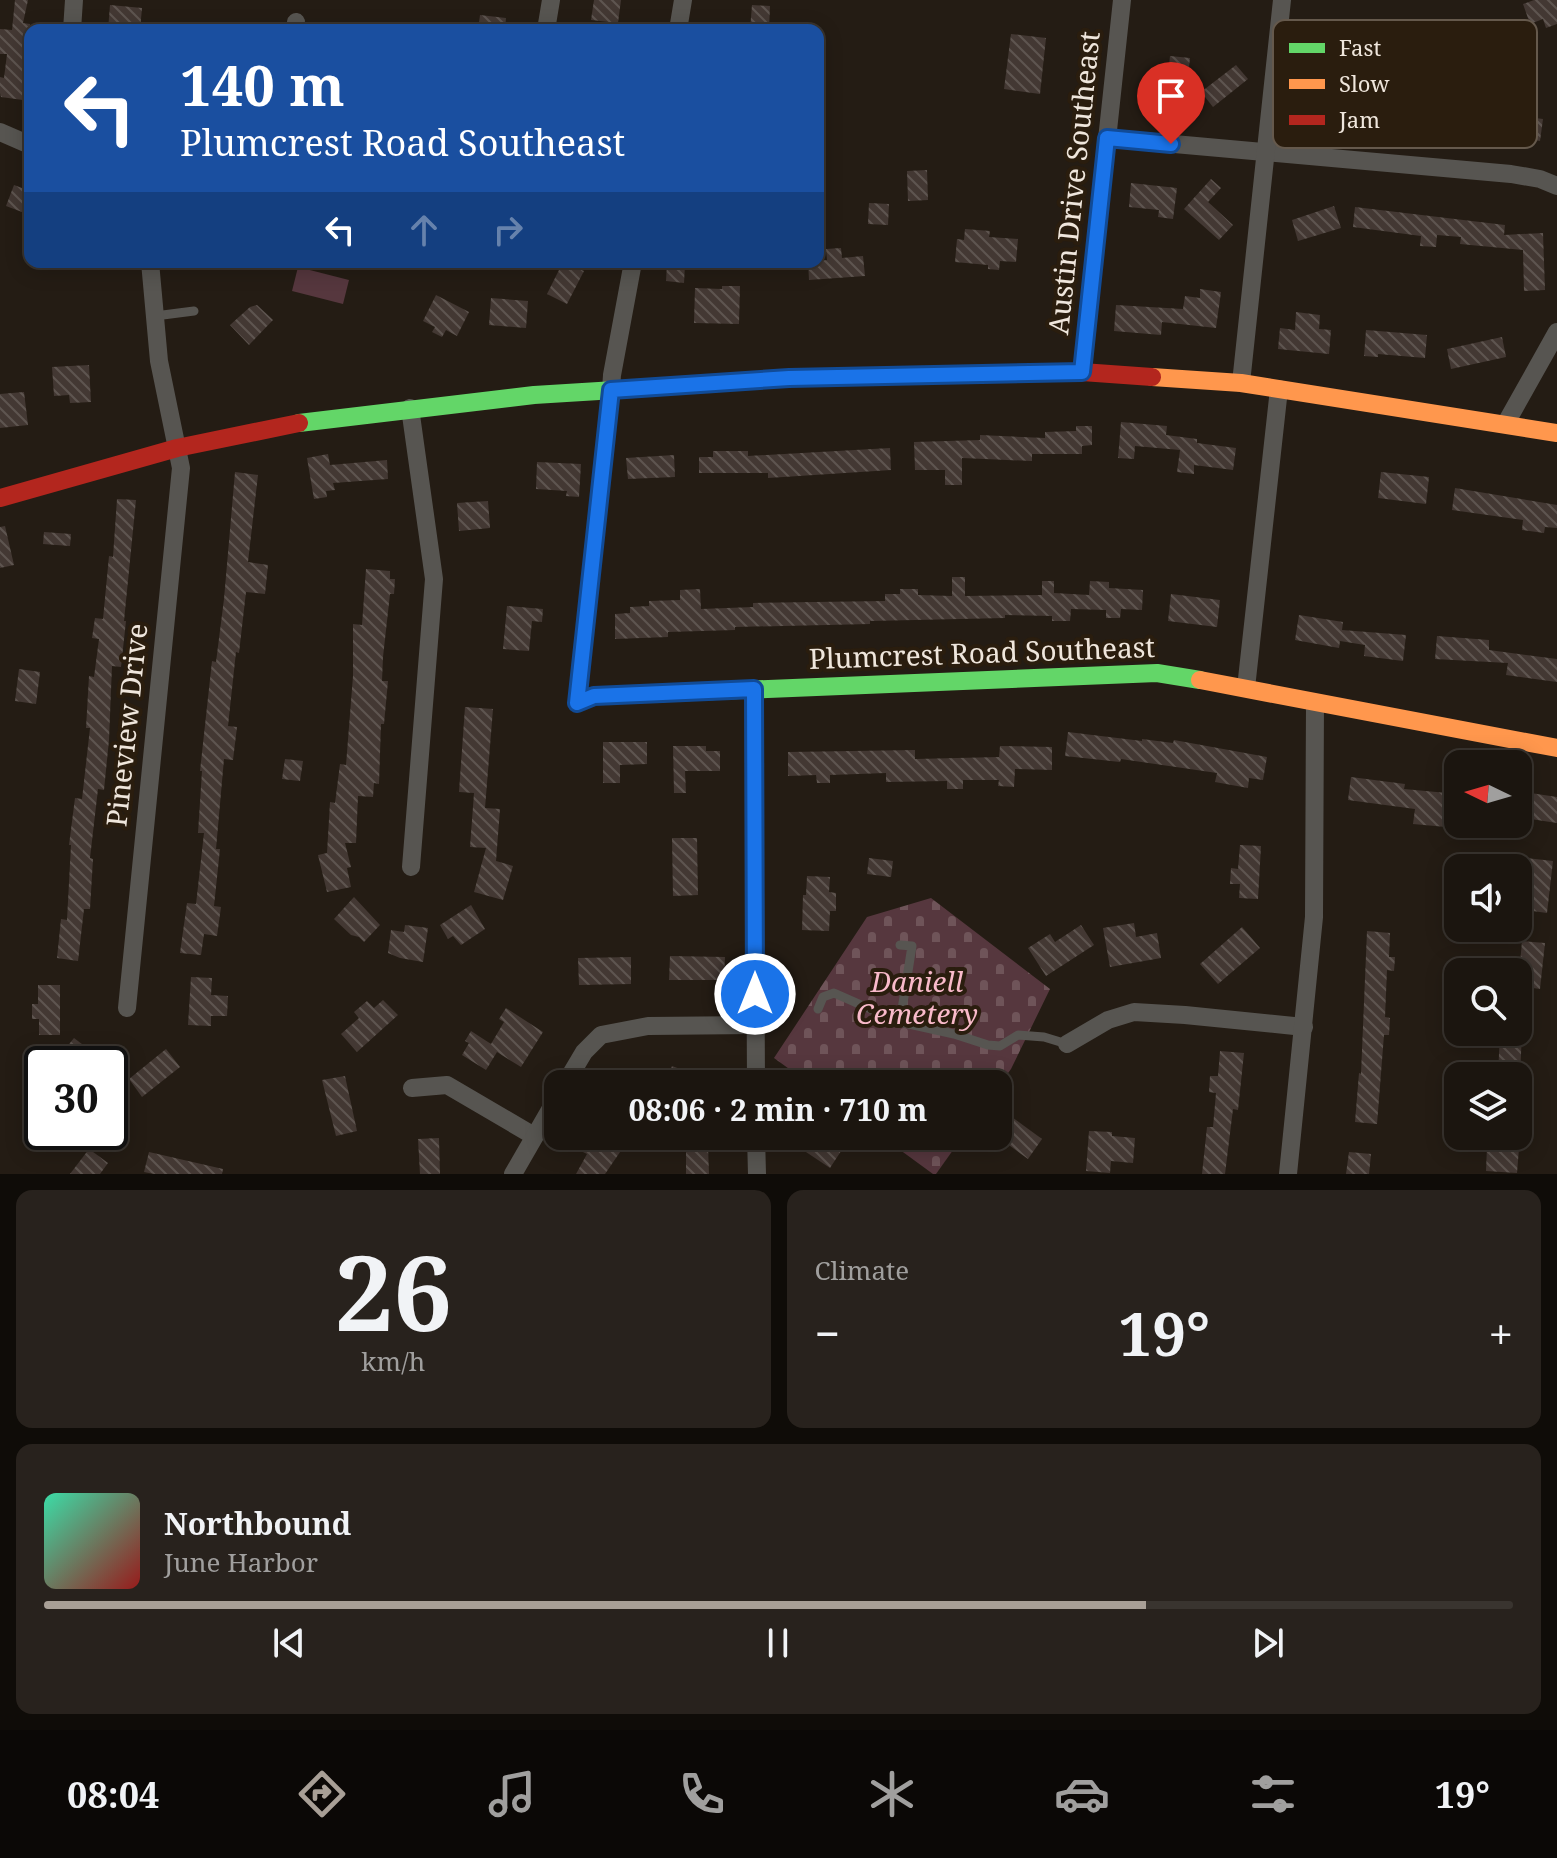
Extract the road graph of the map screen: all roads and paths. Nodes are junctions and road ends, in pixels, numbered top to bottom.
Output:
1 (74, 0) edge
2 (551, 0) edge
3 (683, 0) edge
4 (1122, 0) edge
5 (1282, 0) edge
6 (1280, 20) edge
7 (72, 24) edge
8 (547, 24) edge
9 (679, 24) edge
10 (1273, 87) edge
11 (0, 132) edge
12 (1107, 138) junction
13 (24, 142) edge
14 (1266, 154) junction
15 (1557, 186) edge
16 (151, 268) edge
17 (632, 268) edge
18 (194, 311) dead end
19 (155, 316) junction
20 (1557, 332) edge
21 (1082, 372) junction
22 (1241, 383) junction
23 (1279, 389) junction
24 (611, 390) junction
25 (410, 408) junction
26 (1506, 423) junction
27 (1557, 433) edge
28 (177, 448) junction
29 (0, 498) edge
30 (1246, 688) junction
31 (754, 689) junction
32 (594, 696) joint
33 (1315, 703) junction
34 (1557, 748) edge
35 (411, 867) dead end
36 (900, 945) dead end
37 (127, 1008) dead end
38 (818, 1009) dead end
39 (900, 1022) junction
40 (755, 1025) junction
41 (1304, 1027) junction
42 (1067, 1044) joint
43 (573, 1070) edge
44 (756, 1070) edge
45 (412, 1088) dead end
46 (544, 1119) edge
47 (534, 1136) junction
48 (756, 1150) edge
49 (513, 1174) edge
50 (757, 1174) edge
51 (1288, 1174) edge

1 - 7 street
2 - 8 street
3 - 9 street
4 - 12 street, Austin Drive Southeast
5 - 6 street
10 - 14 street
11 - 13 street
12 - 14 street
12 - 21 street, Austin Drive Southeast
14 - 15 street
14 - 22 street
16 - 19 street, Pineview Drive
17 - 24 street
18 - 19 lane
19 - 28 street, Pineview Drive
20 - 26 street
21 - 22 street
21 - 24 street
22 - 23 street
23 - 26 street
23 - 30 street
24 - 25 street
24 - 32 lane
25 - 28 street
25 - 35 street
26 - 27 street
28 - 29 street
28 - 37 street, Pineview Drive
30 - 31 street, Plumcrest Road Southeast
30 - 33 street, Plumcrest Road Southeast
31 - 32 street, Plumcrest Road Southeast
31 - 40 street
33 - 34 street, Plumcrest Road Southeast
33 - 41 street
36 - 39 lane
38 - 39 lane
39 - 42 lane
40 - 43 street
40 - 44 street
41 - 42 street
41 - 51 street
45 - 47 street
46 - 47 street
47 - 49 street
48 - 50 street

